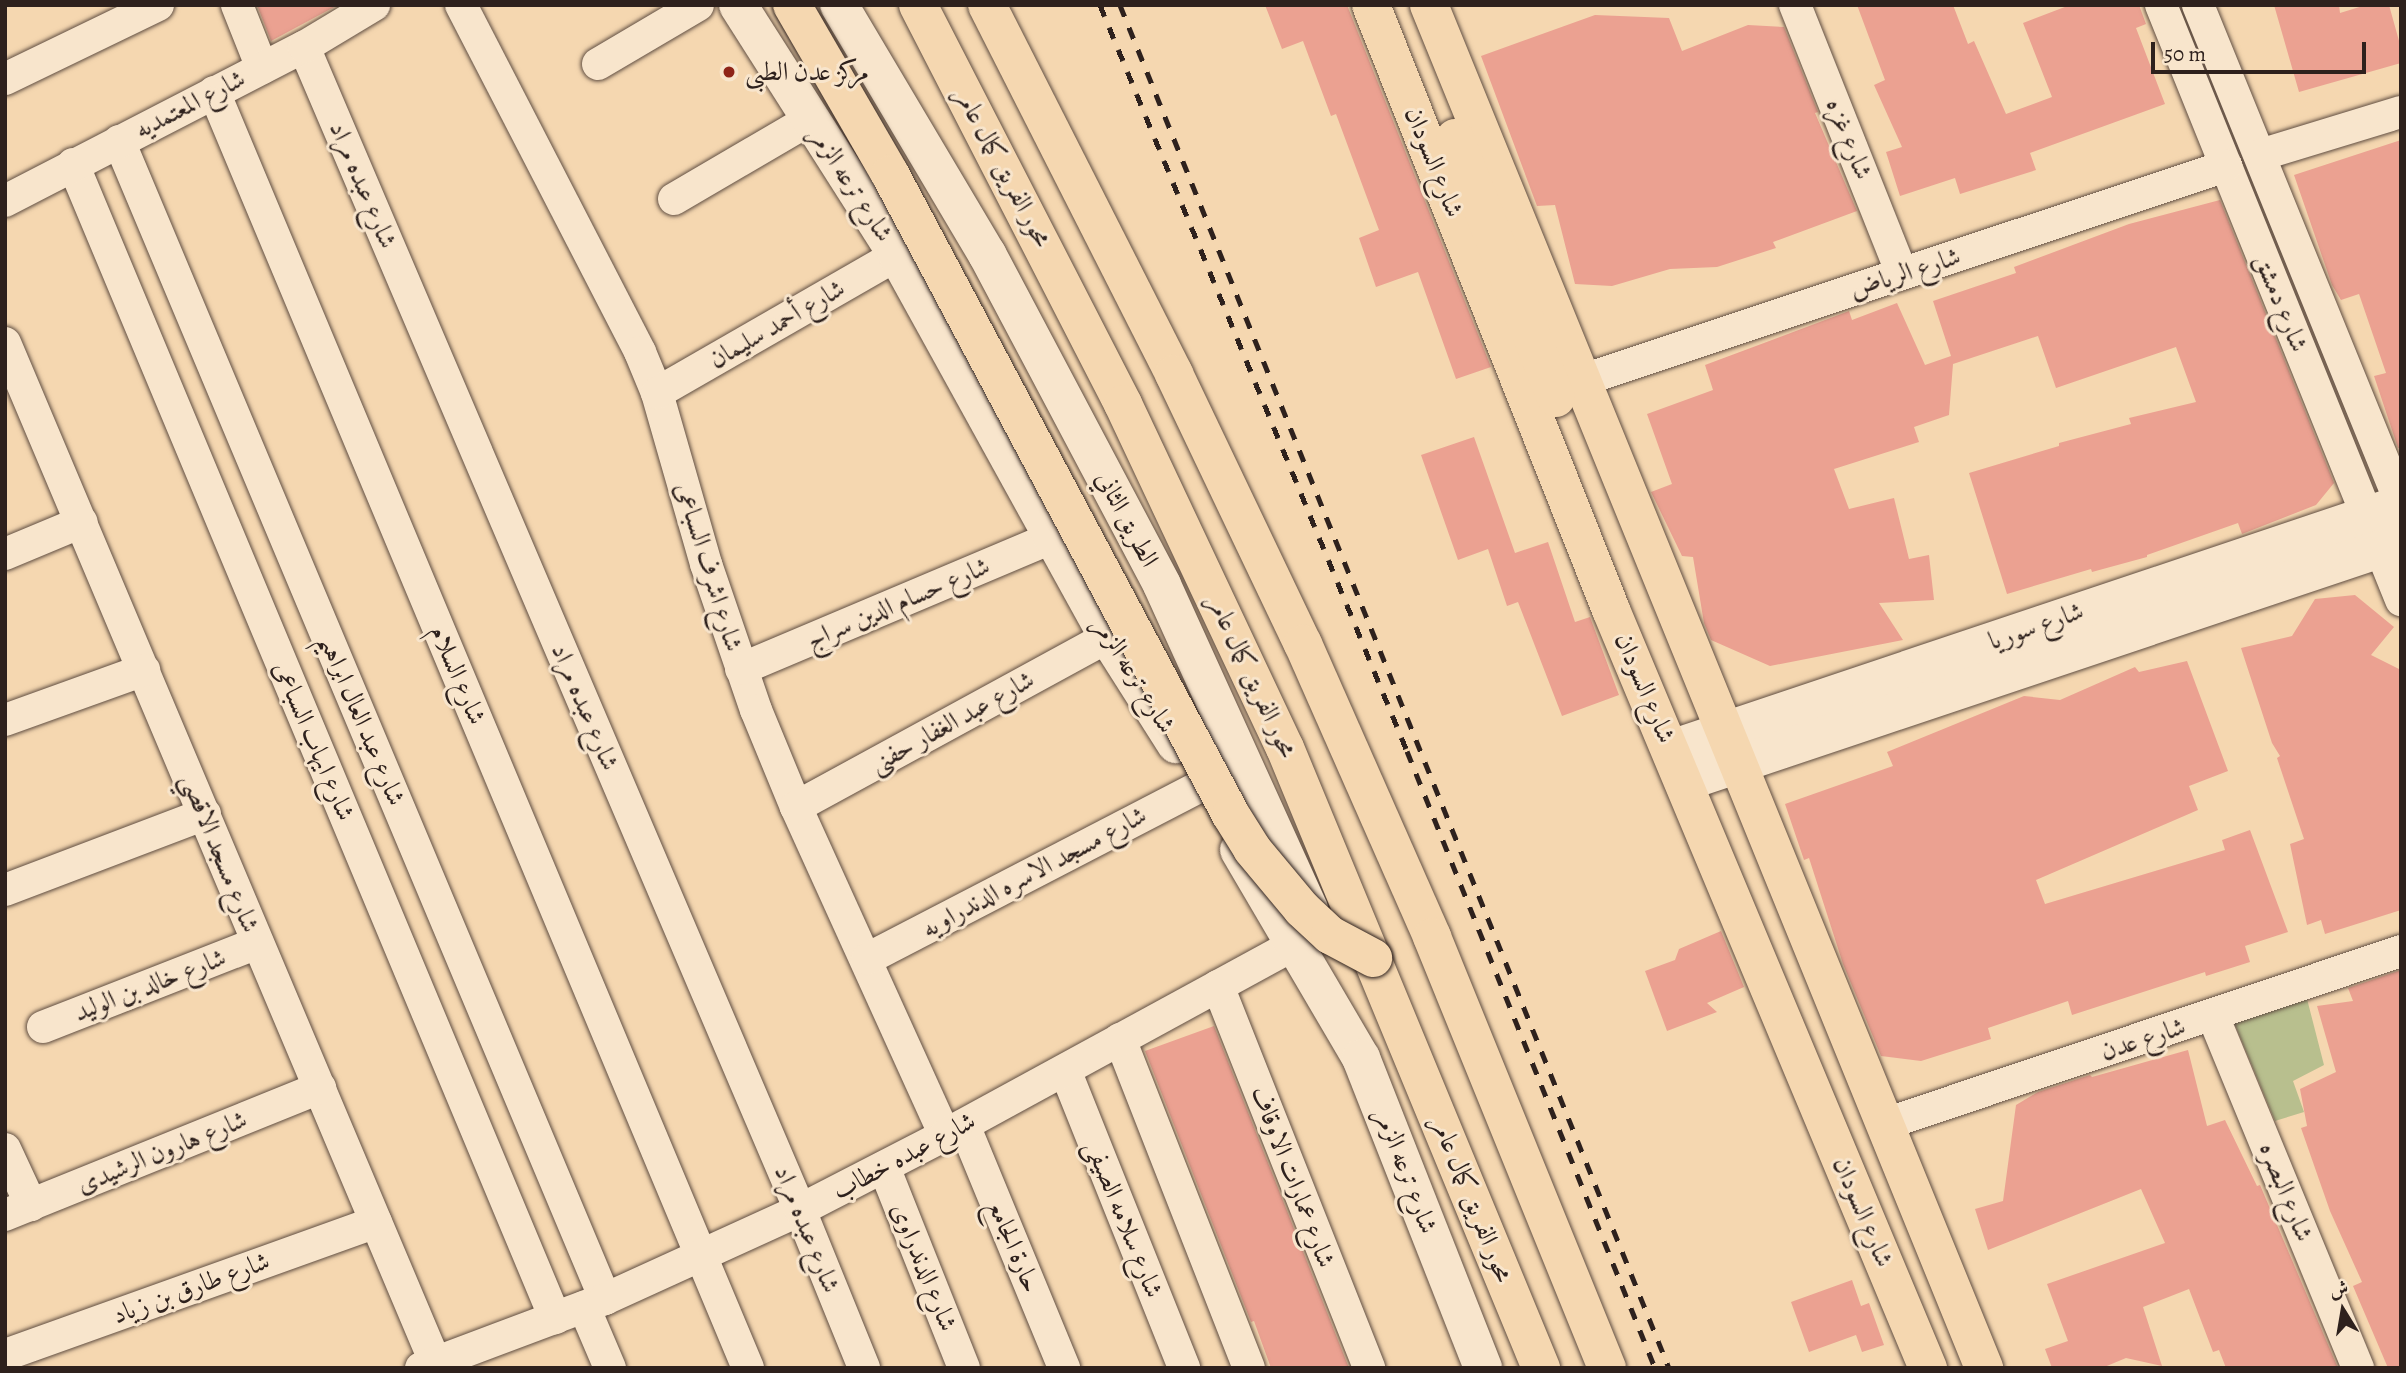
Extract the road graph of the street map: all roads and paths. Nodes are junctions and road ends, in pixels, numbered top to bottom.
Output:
1 (158, 5) edge
2 (237, 5) edge
3 (374, 5) edge
4 (461, 5) edge
5 (698, 5) edge
6 (738, 5) edge
7 (792, 5) edge
8 (839, 5) edge
9 (918, 5) edge
10 (987, 5) edge
11 (1371, 5) edge
12 (1404, 5) edge
13 (1429, 5) edge
14 (1795, 5) edge
15 (2161, 5) edge
16 (2199, 5) edge
17 (304, 47) junction
18 (598, 64) dead end
19 (262, 68) junction
20 (5, 79) edge
21 (214, 92) junction
22 (2401, 112) edge
23 (809, 120) junction
24 (119, 141) junction
25 (2260, 155) junction
26 (74, 164) junction
27 (2226, 166) junction
28 (674, 199) dead end
29 (5, 201) edge
30 (897, 255) junction
31 (1902, 274) junction
32 (5, 342) edge
33 (1583, 380) junction
34 (657, 393) junction
35 (16, 395) edge
36 (2392, 519) edge
37 (82, 522) junction
38 (1054, 537) junction
39 (5, 554) edge
40 (2401, 600) edge
41 (1611, 610) junction
42 (1108, 637) junction
43 (741, 668) junction
44 (144, 670) junction
45 (5, 720) edge
46 (1732, 747) junction
47 (1678, 765) junction
48 (1202, 785) junction
49 (796, 807) junction
50 (205, 814) junction
51 (5, 890) edge
52 (257, 943) junction
53 (1294, 945) junction
54 (2401, 951) edge
55 (1373, 958) junction
56 (866, 960) junction
57 (1217, 986) junction
58 (2213, 1016) junction
59 (43, 1027) dead end
60 (1120, 1040) junction
61 (1361, 1058) junction
62 (1065, 1070) junction
63 (320, 1088) junction
64 (1885, 1124) junction
65 (954, 1130) junction
66 (5, 1149) edge
67 (884, 1167) junction
68 (18, 1210) edge
69 (800, 1210) junction
70 (376, 1222) junction
71 (701, 1257) junction
72 (581, 1308) junction
73 (5, 1355) edge
74 (428, 1365) edge
75 (610, 1368) edge
76 (748, 1368) edge
77 (864, 1368) edge
78 (964, 1368) edge
79 (1064, 1368) edge
80 (1184, 1368) edge
81 (1249, 1368) edge
82 (1369, 1368) edge
83 (1483, 1368) edge
84 (1541, 1368) edge
85 (1607, 1368) edge
86 (1928, 1368) edge
87 (1984, 1368) edge
88 (2358, 1368) edge

1 - 20 street
2 - 19 street
3 - 17 street, شارع المعتمديه
4 - 34 street, شارع اشرف السباعى
5 - 18 street
6 - 23 street, شارع ترعه الزمر
7 - 55 main road, bridge
8 - 61 street, الطريق الثاني
9 - 55 main road, محور الفريق كمال عامر
10 - 85 main road
11 - 41 main road, شارع السودان
12 - 41 main road
13 - 33 main road, شارع السودان
14 - 31 street, شارع غزه
15 - 27 street, شارع دمشق
16 - 25 street, شارع دمشق
17 - 19 street, شارع المعتمديه
17 - 69 street, شارع عبده مراد
19 - 21 street, شارع المعتمديه
21 - 24 street, شارع المعتمديه
21 - 71 street, شارع السلام
22 - 25 street
23 - 28 street
23 - 30 street, شارع ترعه الزمر
24 - 26 street, شارع المعتمديه
24 - 72 street, شارع عبد العال ابراهيم
25 - 36 street, شارع دمشق
26 - 29 street, شارع المعتمديه
26 - 72 street, شارع ايهاب السباعى
27 - 31 street, شارع الرياض
27 - 36 street, شارع دمشق
30 - 34 street, شارع أحمد سليمان
30 - 38 street, شارع ترعه الزمر
31 - 33 street, شارع الرياض
32 - 35 street, شارع مسجد الاقصي
33 - 46 main road, شارع السودان
34 - 43 street, شارع اشرف السباعى
35 - 37 street, شارع مسجد الاقصي
36 - 40 street, شارع دمشق
36 - 46 street, شارع سوريا
37 - 39 street
37 - 44 street, شارع مسجد الاقصي
38 - 42 street, شارع ترعه الزمر
38 - 43 street, شارع حسام الدين سراج
41 - 47 main road, شارع السودان
42 - 48 street, شارع ترعه الزمر
42 - 49 street, شارع عبد الغفار حفنى
43 - 49 street, شارع اشرف السباعى
44 - 45 street
44 - 50 street, شارع مسجد الاقصي
46 - 47 street, شارع سوريا
46 - 64 main road, شارع السودان
47 - 86 main road, شارع السودان
48 - 53 street, شارع ترعه الزمر
48 - 56 street, شارع مسجد الاسره الدندراويه
49 - 56 street, شارع اشرف السباعى
50 - 51 street
50 - 52 street, شارع مسجد الاقصي
52 - 59 street, شارع خالد بن الوليد
52 - 63 street, شارع مسجد الاقصي
53 - 57 street, شارع عبده خطاب
53 - 61 street, شارع ترعه الزمر
54 - 58 street, شارع عدن
55 - 84 main road, محور الفريق كمال عامر
56 - 65 street, شارع اشرف السباعى
57 - 60 street, شارع عبده خطاب
57 - 82 street, شارع عمارات الاوقاف
58 - 64 street, شارع عدن
58 - 88 street, شارع البصره
60 - 62 street, شارع عبده خطاب
60 - 81 street
61 - 83 street, شارع ترعه الزمر
62 - 65 street, شارع عبده خطاب
62 - 80 street, شارع سلامه الصيفى
63 - 68 street, شارع هارون الرشيدى
63 - 70 street, شارع مسجد الاقصي
64 - 87 main road, شارع السودان
65 - 67 street, شارع عبده خطاب
65 - 79 street, حارة الجامع
66 - 68 street
67 - 69 street, شارع عبده خطاب
67 - 78 street, شارع الدندراوى
69 - 71 street, شارع عبده خطاب
69 - 77 street, شارع عبده مراد
70 - 73 street, شارع طارق بن زياد
70 - 74 street, شارع مسجد الاقصي
71 - 72 street, شارع عبده خطاب
71 - 76 street, شارع السلام
72 - 74 street, شارع عبده خطاب
72 - 75 street

